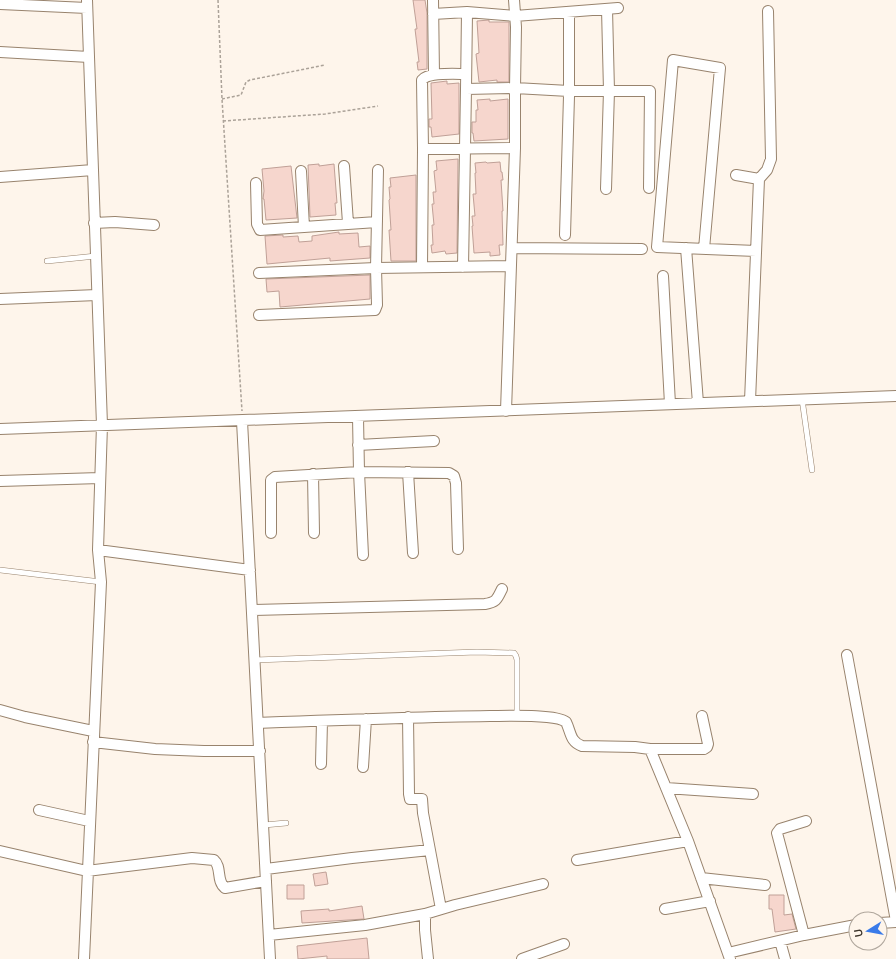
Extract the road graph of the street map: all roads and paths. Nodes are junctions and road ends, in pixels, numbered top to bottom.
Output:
1 (218, 0) edge
2 (433, 0) edge
3 (514, 0) edge
4 (0, 4) edge
5 (87, 4) edge
6 (618, 8) dead end
7 (607, 9) junction
8 (768, 11) dead end
9 (467, 12) junction
10 (569, 12) junction
11 (433, 14) junction
12 (515, 16) junction
13 (0, 52) edge
14 (89, 56) junction
15 (325, 65) dead end
16 (434, 74) junction
17 (466, 74) junction
18 (515, 88) junction
19 (466, 89) junction
20 (569, 91) junction
21 (609, 91) junction
22 (222, 98) junction
23 (378, 106) dead end
24 (223, 121) junction
25 (515, 148) junction
26 (423, 149) junction
27 (465, 149) junction
28 (344, 166) dead end
29 (93, 170) junction
30 (378, 170) dead end
31 (301, 172) dead end
32 (736, 175) dead end
33 (0, 177) edge
34 (759, 179) junction
35 (256, 183) dead end
36 (649, 188) dead end
37 (606, 189) dead end
38 (377, 222) junction
39 (99, 223) junction
40 (348, 223) junction
41 (154, 225) dead end
42 (304, 227) junction
43 (565, 234) dead end
44 (512, 248) junction
45 (686, 248) junction
46 (642, 249) dead end
47 (704, 249) junction
48 (756, 251) junction
49 (96, 256) junction
50 (47, 261) dead end
51 (463, 266) junction
52 (512, 266) junction
53 (422, 267) junction
54 (376, 268) junction
55 (259, 273) dead end
56 (662, 276) dead end
57 (97, 295) junction
58 (0, 299) edge
59 (259, 315) dead end
60 (896, 396) edge
61 (802, 399) junction
62 (750, 401) junction
63 (698, 403) junction
64 (670, 404) junction
65 (506, 411) junction
66 (358, 417) junction
67 (249, 421) junction
68 (108, 425) junction
69 (0, 429) edge
70 (434, 441) dead end
71 (358, 445) junction
72 (812, 470) dead end
73 (359, 472) junction
74 (408, 472) junction
75 (313, 474) junction
76 (100, 478) junction
77 (0, 481) edge
78 (271, 532) dead end
79 (314, 534) dead end
80 (458, 549) dead end
81 (104, 551) junction
82 (413, 553) dead end
83 (363, 555) dead end
84 (0, 570) edge
85 (250, 570) junction
86 (100, 582) junction
87 (502, 589) dead end
88 (255, 610) junction
89 (847, 655) dead end
90 (257, 660) junction
91 (0, 710) edge
92 (517, 716) junction
93 (702, 716) dead end
94 (408, 717) junction
95 (366, 719) junction
96 (322, 721) junction
97 (264, 723) junction
98 (93, 731) junction
99 (96, 742) junction
100 (650, 749) junction
101 (260, 751) junction
102 (321, 764) dead end
103 (363, 767) dead end
104 (666, 788) junction
105 (753, 794) dead end
106 (39, 810) dead end
107 (89, 821) junction
108 (806, 821) dead end
109 (286, 823) dead end
110 (266, 825) junction
111 (688, 841) junction
112 (430, 850) junction
113 (0, 851) edge
114 (577, 860) dead end
115 (268, 869) junction
116 (91, 870) junction
117 (701, 878) junction
118 (266, 881) junction
119 (543, 884) dead end
120 (765, 885) dead end
121 (710, 901) junction
122 (441, 909) junction
123 (665, 909) dead end
124 (425, 914) junction
125 (896, 921) edge
126 (848, 927) edge
127 (275, 934) junction
128 (804, 935) junction
129 (780, 941) junction
130 (564, 944) dead end
131 (729, 956) edge
132 (84, 959) edge
133 (270, 959) edge
134 (428, 959) edge
135 (522, 959) edge
136 (785, 959) edge

1 - 22 path
2 - 11 street
3 - 12 street
4 - 5 street
5 - 14 street
6 - 7 street
7 - 10 street
7 - 21 street
8 - 34 street
9 - 11 street
9 - 12 street
9 - 17 street
10 - 12 street
10 - 20 street
11 - 16 street
12 - 18 street
13 - 14 street
14 - 29 street
15 - 22 path
16 - 17 street
16 - 26 street
17 - 19 street
18 - 19 street
18 - 20 street
18 - 25 street
19 - 27 street
20 - 21 street
20 - 43 street
21 - 36 street
21 - 37 street
22 - 24 path
23 - 24 path
24 - 67 path
25 - 27 street
25 - 44 street
26 - 27 street
26 - 53 street
27 - 51 street
28 - 40 street
29 - 33 street
29 - 39 street
30 - 38 street
31 - 42 street
32 - 34 street
34 - 48 street
35 - 42 street
38 - 40 street
38 - 54 street
39 - 41 street
39 - 49 street
40 - 42 street
44 - 46 street
44 - 52 street
45 - 47 street
45 - 47 street
45 - 63 street
47 - 48 street
48 - 62 street
49 - 50 lane
49 - 57 street
51 - 52 street
51 - 53 street
52 - 65 street
53 - 54 street
54 - 55 street
54 - 59 street
56 - 64 street
57 - 58 street
57 - 68 street
60 - 61 street
61 - 62 street
61 - 72 lane
62 - 63 street
63 - 64 street
64 - 65 street
65 - 66 street
66 - 67 street
66 - 71 street
67 - 68 street
67 - 85 street
68 - 69 street
68 - 76 street
70 - 71 street
71 - 73 street
73 - 74 street
73 - 75 street
73 - 83 street
74 - 80 street
74 - 82 street
75 - 78 street
75 - 79 street
76 - 77 street
76 - 81 street
81 - 85 street
81 - 86 street
84 - 86 lane
85 - 88 street
86 - 98 street
87 - 88 street
88 - 90 street
89 - 125 street
90 - 92 lane
90 - 97 street
91 - 98 street
92 - 94 street
92 - 100 street
93 - 100 street
94 - 95 street
94 - 112 street
95 - 96 street
95 - 103 street
96 - 97 street
96 - 102 street
97 - 101 street
98 - 99 street
99 - 101 street
99 - 107 street
100 - 104 street
101 - 110 street
104 - 105 street
104 - 111 street
106 - 107 street
107 - 116 street
108 - 128 street
109 - 110 lane
110 - 115 street
111 - 114 street
111 - 117 street
112 - 115 street
112 - 122 street
113 - 116 street
115 - 118 street
116 - 118 street
116 - 132 street
117 - 120 street
117 - 121 street
118 - 127 street
119 - 122 street
121 - 123 street
121 - 131 street
122 - 124 street
124 - 127 street
124 - 134 street
126 - 128 street
127 - 133 street
128 - 129 street
129 - 131 street
129 - 136 street
130 - 135 street

